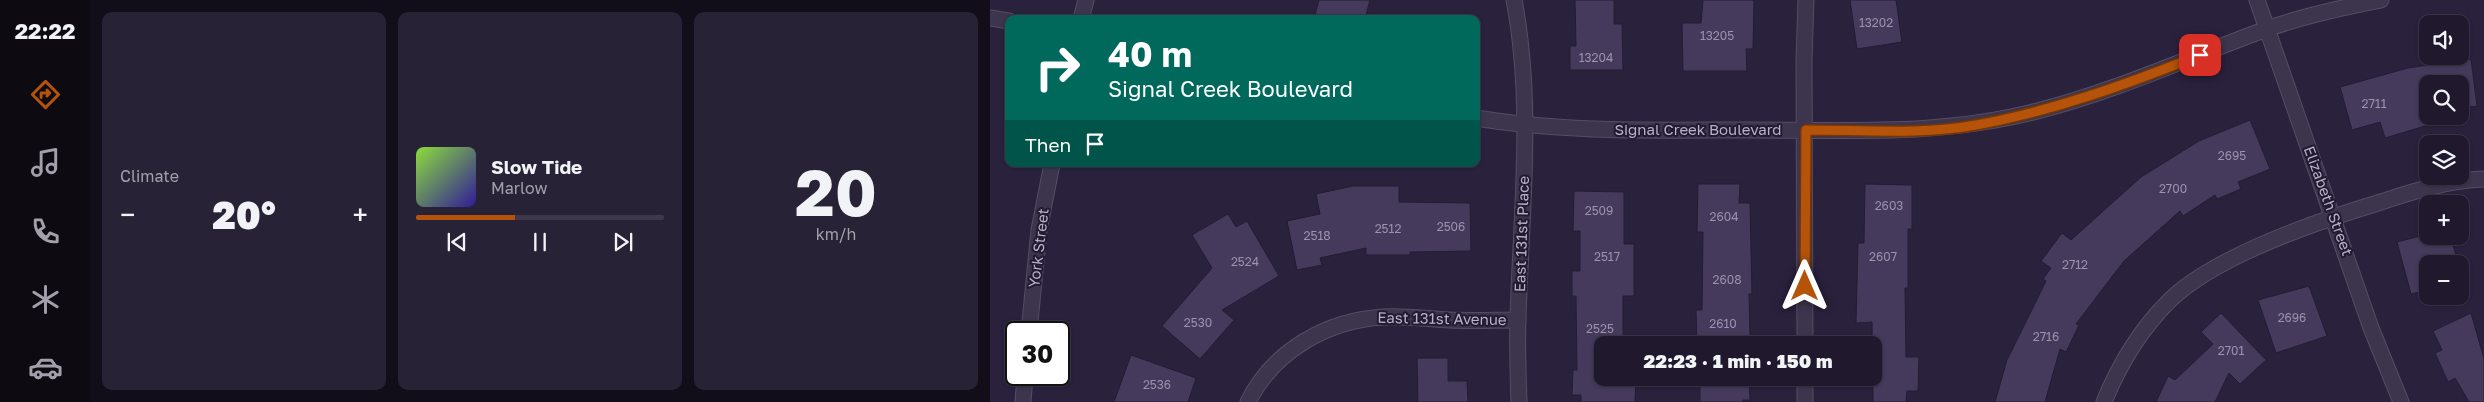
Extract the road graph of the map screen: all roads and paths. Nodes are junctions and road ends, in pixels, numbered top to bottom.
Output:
1 (1086, 0) edge
2 (1514, 0) edge
3 (1806, 0) edge
4 (2258, 0) edge
5 (2381, 0) edge
6 (1082, 15) edge
7 (990, 18) edge
8 (1005, 20) edge
9 (2266, 29) junction
10 (1480, 119) edge
11 (1524, 126) junction
12 (1806, 130) junction
13 (1051, 167) edge
14 (2484, 179) edge
15 (2333, 216) junction
16 (1518, 320) junction
17 (1030, 321) edge
18 (1805, 336) edge
19 (1024, 386) edge
20 (1805, 386) edge
21 (1023, 402) edge
22 (1248, 402) edge
23 (1519, 402) edge
24 (1805, 402) edge
25 (2104, 402) edge
26 (2400, 402) edge

1 - 6 street
2 - 11 street, East 131st Place
3 - 12 street
4 - 9 street, Elizabeth Street
5 - 9 street, Signal Creek Boulevard
7 - 8 street
9 - 12 street, Signal Creek Boulevard
9 - 15 street, Elizabeth Street
10 - 11 street, Signal Creek Boulevard
11 - 12 street, Signal Creek Boulevard
11 - 16 street, East 131st Place
12 - 18 street
13 - 17 street, York Street
14 - 15 street
15 - 25 street
15 - 26 street, Elizabeth Street
16 - 22 street, East 131st Avenue
16 - 23 street, East 131st Place
19 - 21 street
20 - 24 street

